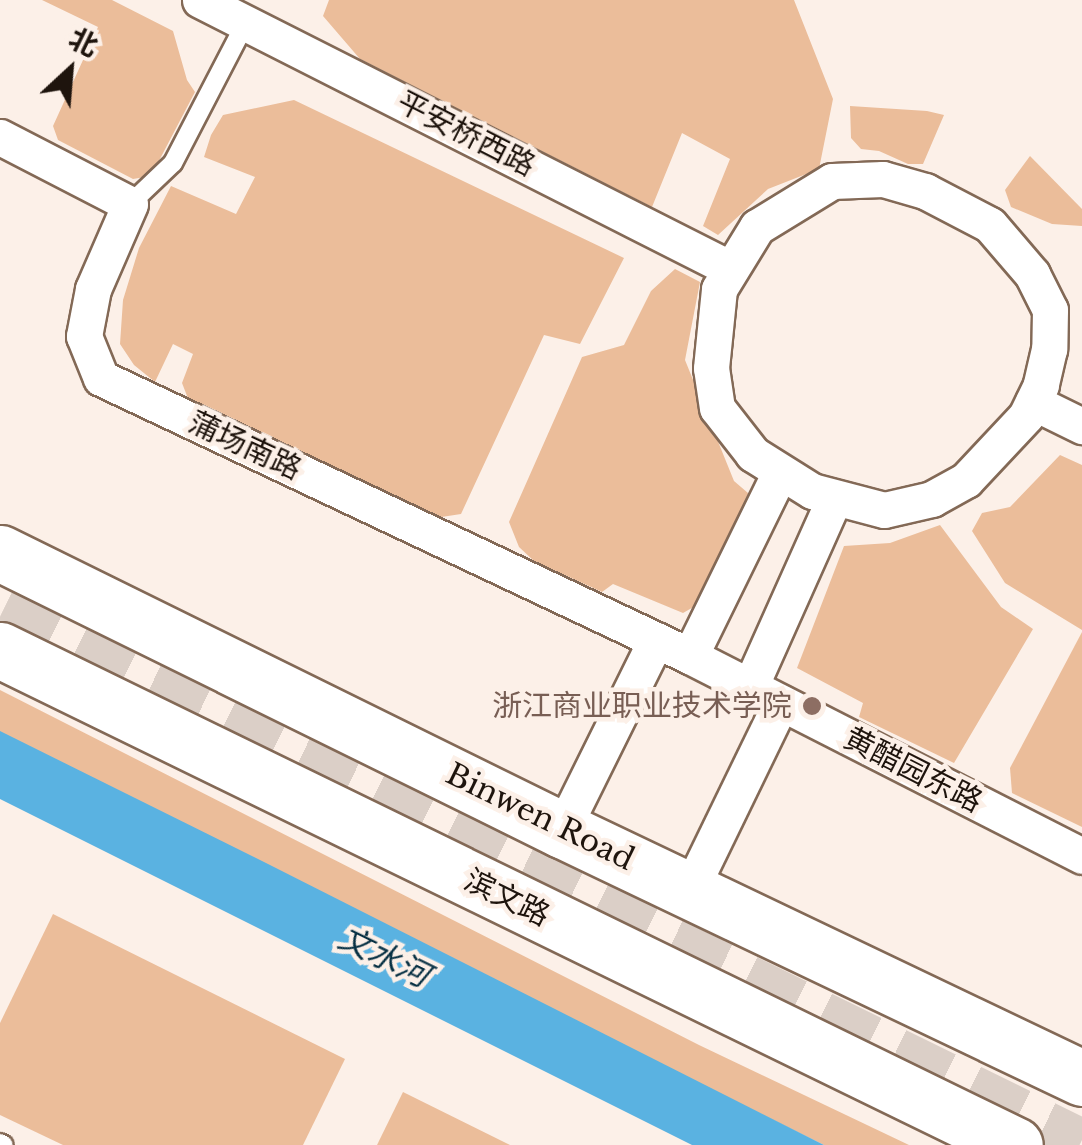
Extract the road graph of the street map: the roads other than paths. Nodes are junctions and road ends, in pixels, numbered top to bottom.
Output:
1 (200, 0) edge
2 (255, 11) edge
3 (0, 136) edge
4 (130, 204) junction
5 (731, 269) junction
6 (1033, 402) junction
7 (1082, 426) edge
8 (779, 474) junction
9 (834, 499) junction
10 (0, 553) edge
11 (656, 640) junction
12 (0, 650) edge
13 (690, 656) junction
14 (766, 695) junction
15 (562, 830) junction
16 (1082, 856) edge
17 (690, 890) junction
18 (1082, 1078) edge
19 (1015, 1145) edge

1 - 2 street, 平安桥西路
2 - 4 lane
2 - 5 street, 平安桥西路
3 - 4 street
4 - 11 street, 蒲场南路
5 - 6 street
5 - 8 street
6 - 7 street
6 - 9 street
8 - 9 street
8 - 13 street
9 - 14 street
10 - 15 main road, Binwen Road
11 - 13 street, 蒲场南路
11 - 15 street
12 - 19 main road, 滨文路
13 - 14 street, 黄醋园东路
14 - 16 street, 黄醋园东路
14 - 17 street
15 - 17 main road, Binwen Road
17 - 18 main road, Binwen Road

